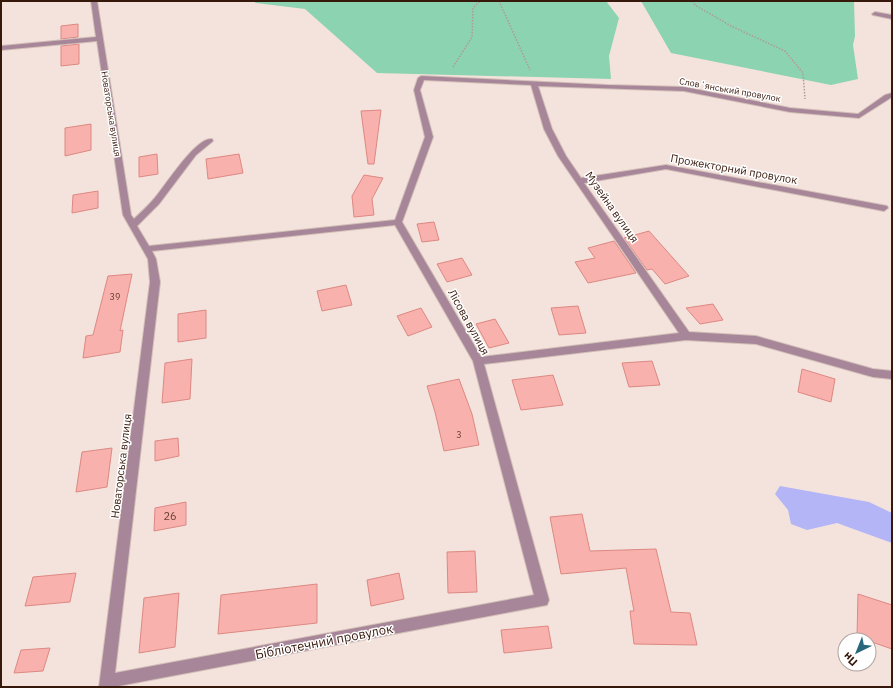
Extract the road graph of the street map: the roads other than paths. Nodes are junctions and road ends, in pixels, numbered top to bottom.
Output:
1 (94, 1) edge
2 (875, 14) dead end
3 (892, 17) edge
4 (100, 38) junction
5 (1, 48) edge
6 (534, 83) junction
7 (892, 96) edge
8 (209, 141) dead end
9 (580, 181) junction
10 (884, 208) dead end
11 (398, 222) junction
12 (132, 225) junction
13 (146, 249) junction
14 (686, 336) junction
15 (478, 361) junction
16 (892, 375) edge
17 (542, 600) joint
18 (106, 684) edge

1 - 4 street, Новаторська вулиця
2 - 3 street
4 - 5 street
4 - 12 street, Новаторська вулиця
6 - 7 street, Словʼянський провулок
6 - 9 street, Музейна вулиця
6 - 11 street, Словʼянський провулок
8 - 12 street
9 - 10 street, Прожекторний провулок
9 - 14 street, Музейна вулиця
11 - 13 street
11 - 15 street, Лісова вулиця
12 - 13 street, Новаторська вулиця
13 - 18 street, Новаторська вулиця
14 - 15 street
14 - 16 street
15 - 17 street, Лісова вулиця
17 - 18 street, Бібліотечний провулок

